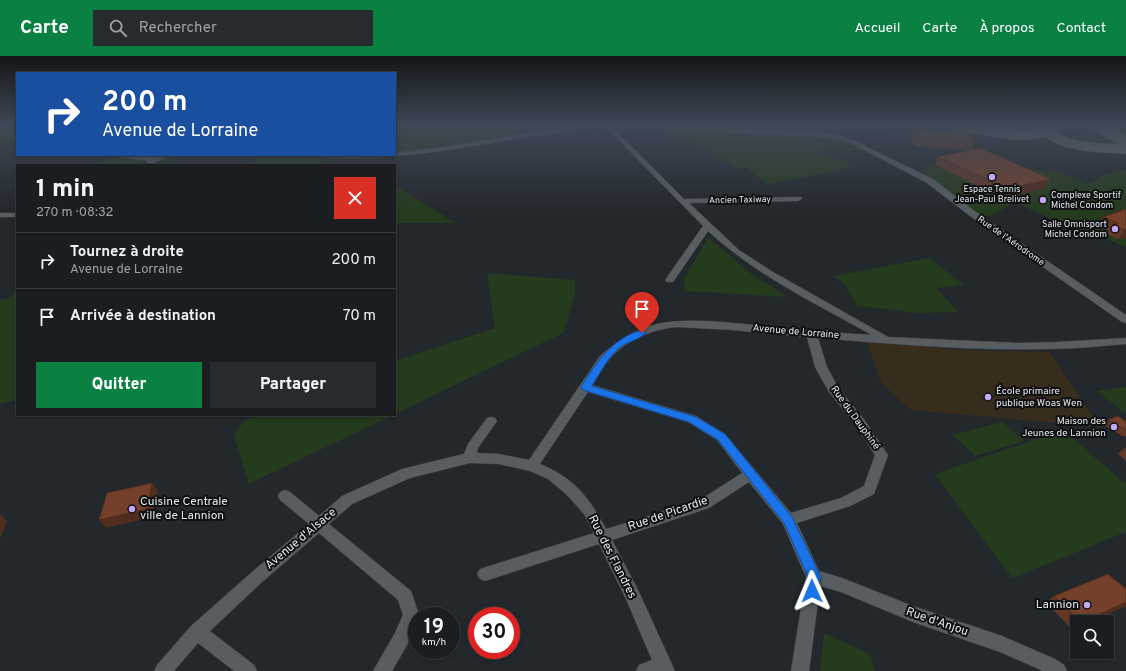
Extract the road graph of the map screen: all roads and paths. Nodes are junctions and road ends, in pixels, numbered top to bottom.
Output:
1 (635, 154) edge
2 (876, 154) edge
3 (128, 156) edge
4 (165, 156) edge
5 (338, 156) edge
6 (371, 156) edge
7 (352, 157) junction
8 (155, 160) junction
9 (147, 164) edge
10 (344, 164) edge
11 (798, 199) dead end
12 (682, 201) junction
13 (16, 215) edge
14 (0, 216) edge
15 (706, 226) junction
16 (670, 280) dead end
17 (1124, 316) edge
18 (856, 321) junction
19 (811, 334) junction
20 (857, 336) junction
21 (885, 338) junction
22 (1126, 341) edge
23 (586, 387) junction
24 (491, 421) dead end
25 (470, 458) junction
26 (532, 466) junction
27 (751, 474) junction
28 (285, 496) dead end
29 (788, 520) junction
30 (320, 524) junction
31 (602, 535) junction
32 (485, 574) dead end
33 (814, 577) junction
34 (197, 632) junction
35 (664, 668) edge
36 (163, 671) edge
37 (248, 671) edge
38 (382, 671) edge
39 (645, 671) edge
40 (800, 671) edge
41 (1058, 671) edge

1 - 12 street
2 - 17 street, Rue de l'Aérodrome
3 - 8 street
4 - 8 street
5 - 7 street
6 - 7 street
7 - 10 street
8 - 9 street
11 - 12 street, Ancien Taxiway
12 - 15 street
13 - 14 street
15 - 16 street
15 - 18 street
18 - 20 street
18 - 21 street
19 - 20 street, Avenue de Lorraine
19 - 23 street, Avenue de Lorraine
19 - 29 street, Rue du Dauphiné
20 - 21 street, Avenue de Lorraine
21 - 22 street, Avenue de Lorraine
23 - 26 street, Avenue de Lorraine
23 - 27 street
24 - 25 street
25 - 26 street, Avenue d'Alsace
25 - 30 street, Avenue d'Alsace
26 - 31 street, Rue des Flandres
27 - 29 street
27 - 31 street, Rue de Picardie
28 - 30 street
29 - 33 street
30 - 34 street, Avenue d'Alsace
30 - 38 street
31 - 32 street, Rue de Picardie
31 - 35 street, Rue des Flandres
33 - 40 street
33 - 41 street, Rue d'Anjou
34 - 36 street, Avenue d'Alsace
34 - 37 street
35 - 39 street

